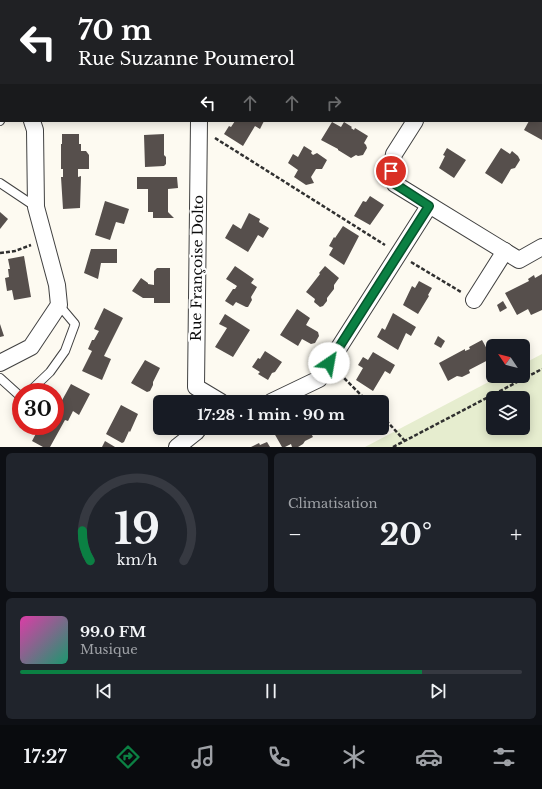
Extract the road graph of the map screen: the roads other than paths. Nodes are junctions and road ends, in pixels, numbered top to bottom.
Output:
1 (414, 122) edge
2 (35, 124) edge
3 (199, 124) edge
4 (0, 183) edge
5 (429, 206) junction
6 (36, 207) junction
7 (542, 247) edge
8 (505, 251) junction
9 (474, 300) road end
10 (59, 305) junction
11 (0, 363) edge
12 (0, 378) edge
13 (38, 383) edge
14 (12, 389) edge
15 (209, 395) edge
16 (286, 395) edge
17 (192, 435) edge
18 (177, 447) edge

1 - 5 street
2 - 6 street
3 - 15 street, Rue Françoise Dolto
4 - 6 lane
5 - 8 street
5 - 16 street
6 - 10 street
7 - 8 street
8 - 9 street
10 - 11 street
10 - 13 lane
12 - 14 lane
17 - 18 street

